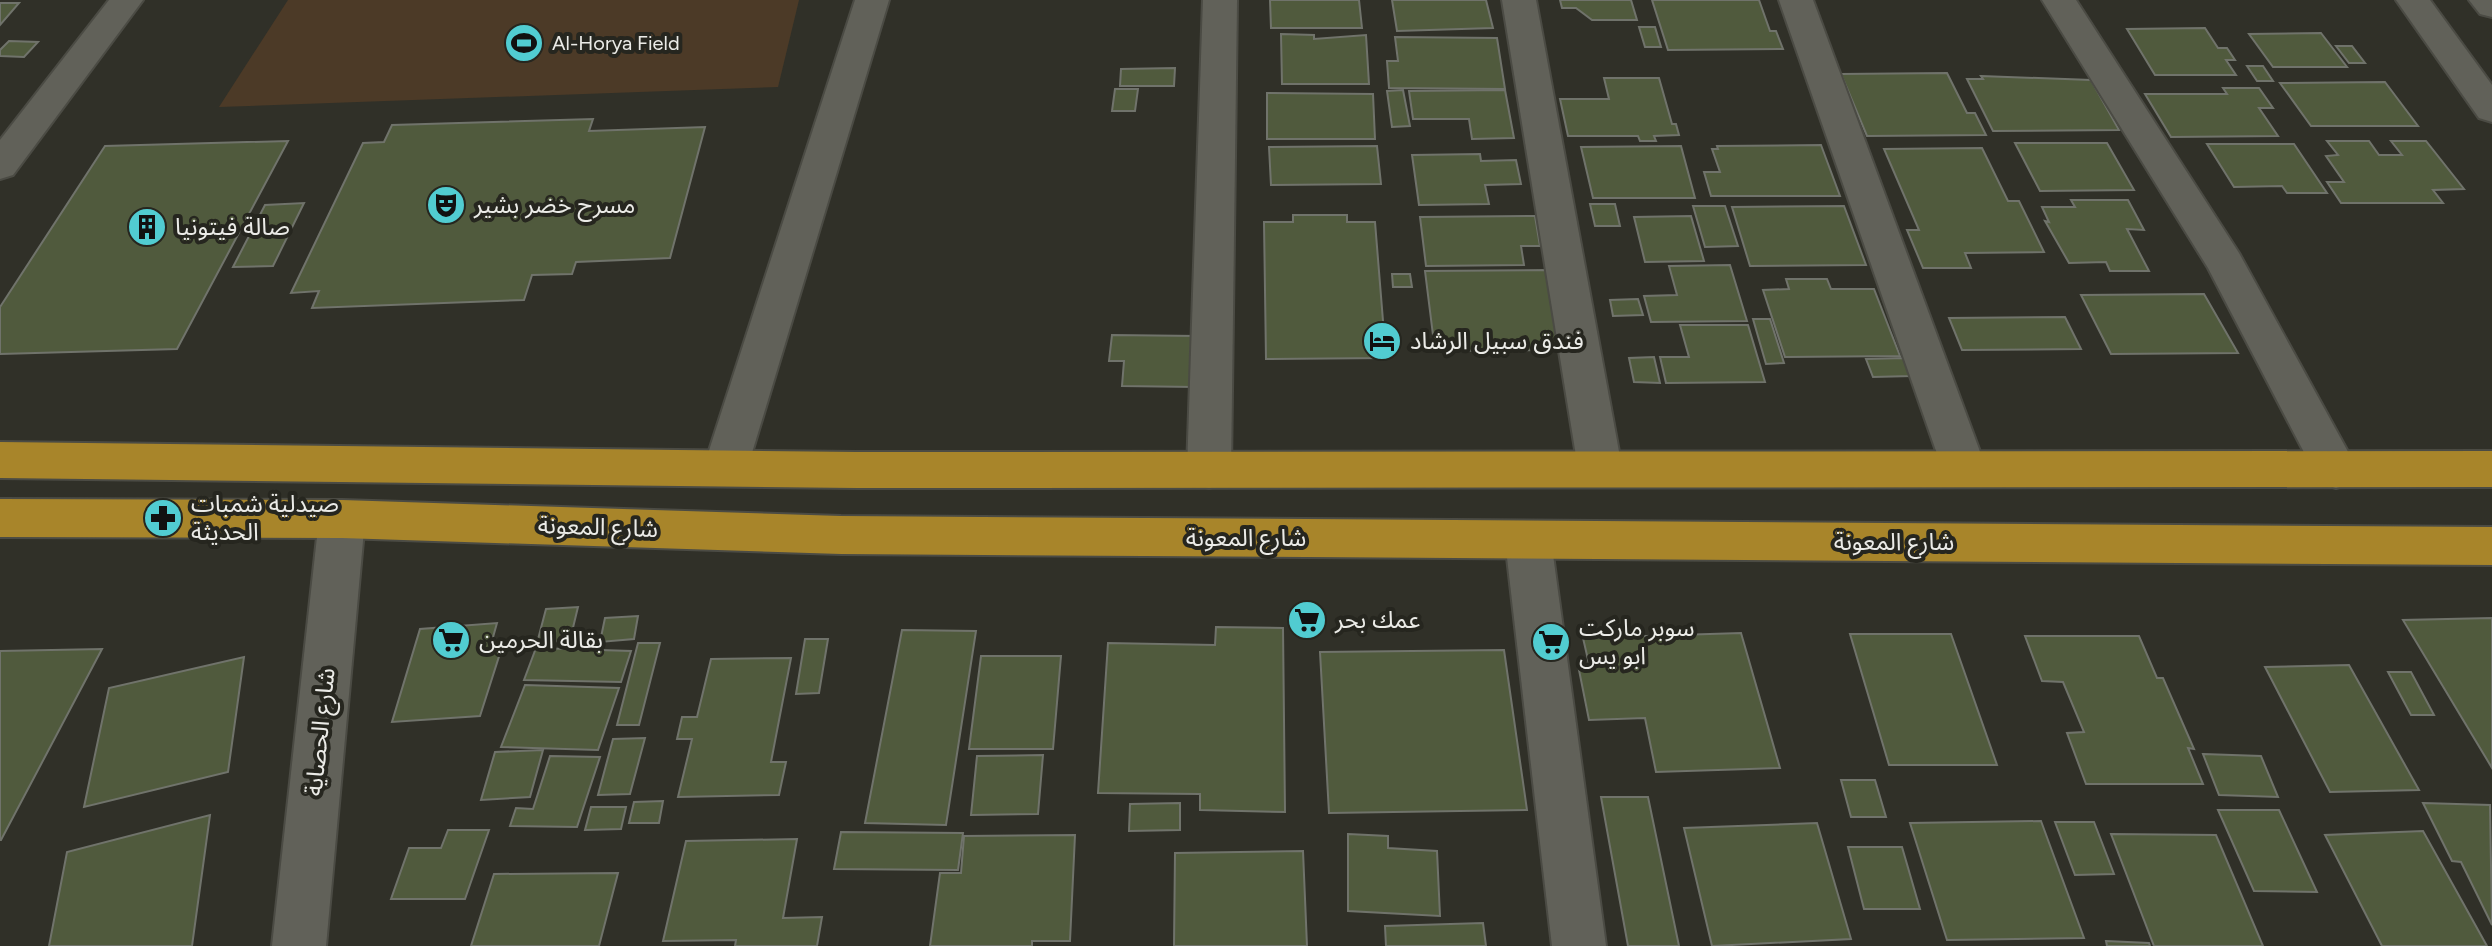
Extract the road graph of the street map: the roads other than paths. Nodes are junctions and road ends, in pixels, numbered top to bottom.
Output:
1 (126, 0) edge
2 (872, 0) edge
3 (1220, 0) edge
4 (1519, 0) edge
5 (1796, 0) edge
6 (2059, 0) edge
7 (2413, 0) edge
8 (2486, 0) edge
9 (2492, 7) edge
10 (2492, 110) edge
11 (0, 166) edge
12 (0, 460) edge
13 (726, 466) junction
14 (1600, 468) junction
15 (1964, 468) junction
16 (2492, 469) edge
17 (856, 470) junction
18 (1209, 470) junction
19 (2336, 470) junction
20 (0, 518) edge
21 (342, 519) junction
22 (841, 535) junction
23 (1528, 540) junction
24 (2492, 546) edge
25 (299, 946) edge
26 (1579, 946) edge

1 - 11 street
2 - 13 street
3 - 18 street
4 - 14 street
5 - 15 street
6 - 19 street
7 - 10 street
8 - 9 street
12 - 13 highway
13 - 17 highway
14 - 15 highway
14 - 18 highway
15 - 19 highway
16 - 19 highway
17 - 18 highway
17 - 22 highway
20 - 21 highway, شارع المعونة
21 - 22 highway, شارع المعونة
21 - 25 street, شارع الحصاية
22 - 23 highway, شارع المعونة
23 - 24 highway, شارع المعونة
23 - 26 street

